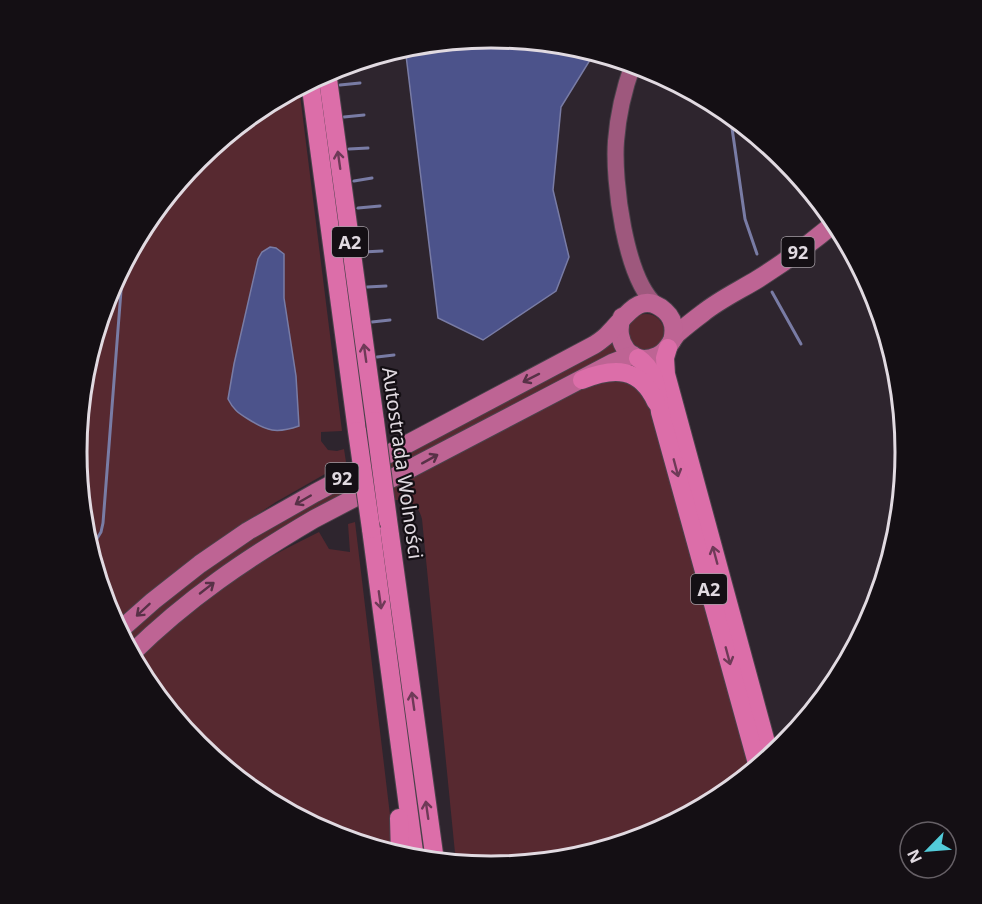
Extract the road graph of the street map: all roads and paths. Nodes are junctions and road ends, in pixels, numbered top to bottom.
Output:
1 (630, 73) edge
2 (328, 82) edge
3 (311, 90) edge
4 (827, 229) edge
5 (633, 268) junction
6 (662, 309) junction
7 (705, 311) junction
8 (625, 314) junction
9 (670, 345) junction
10 (636, 357) junction
11 (582, 380) junction
12 (660, 412) junction
13 (126, 625) edge
14 (138, 648) edge
15 (395, 715) junction
16 (767, 747) edge
17 (755, 757) edge
18 (400, 845) edge
19 (414, 848) edge
20 (434, 852) edge

1 - 5 street
20 -> 2 highway, Autostrada Wolności / A2, bridge
3 -> 15 highway, Autostrada Wolności / A2, bridge
4 - 7 main road, 92
5 - 6 street
5 - 8 street
6 - 7 main road, 92
6 - 8 main road, 92
6 - 9 main road
7 - 9 main road, 92
8 - 10 main road
8 -> 13 main road, 92
9 - 10 main road, 92
16 -> 9 highway, A2
10 - 11 main road, 92
10 - 12 highway, A2
11 - 12 highway, A2
14 -> 11 main road, 92
12 -> 17 highway, A2
15 - 18 highway, A2
15 - 19 highway, Autostrada Wolności / A2

